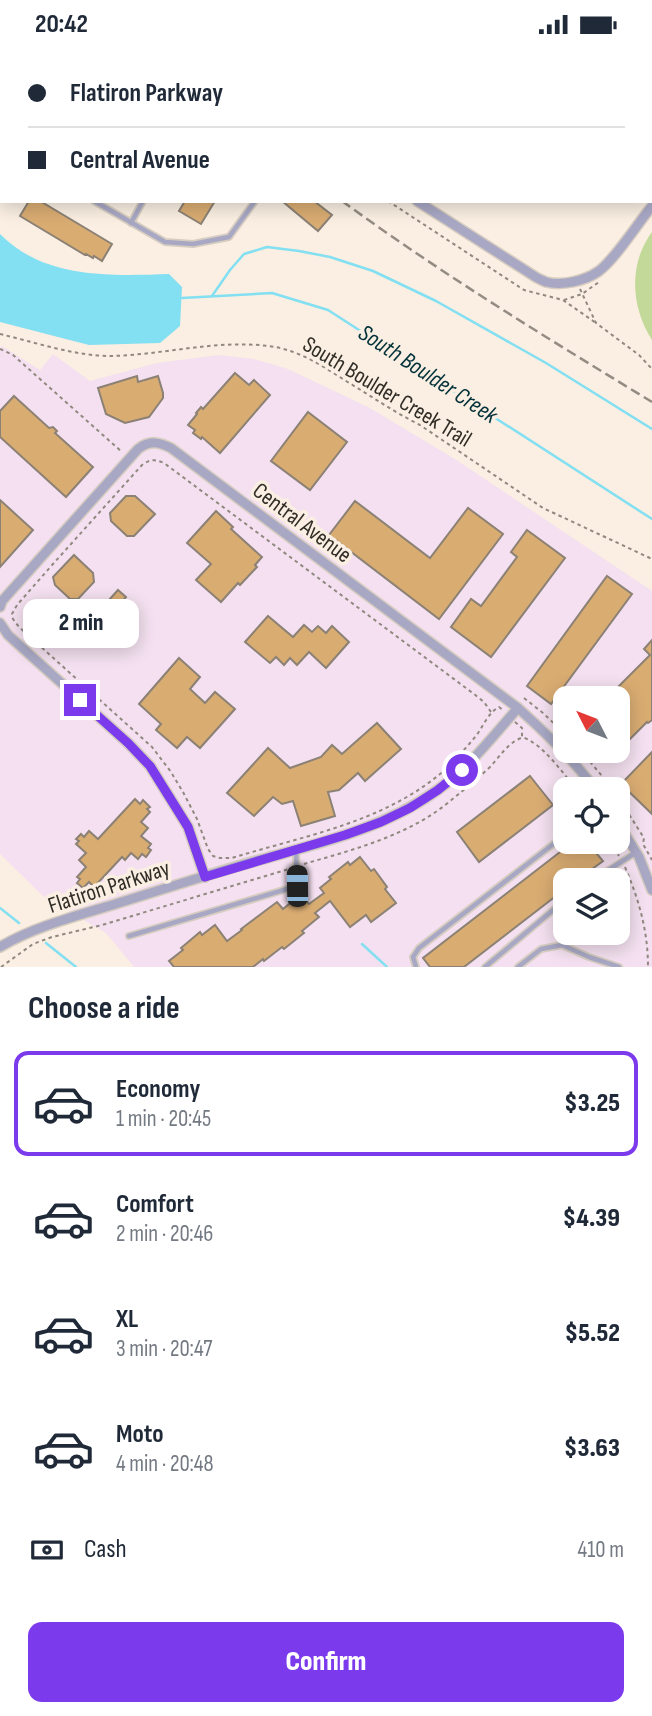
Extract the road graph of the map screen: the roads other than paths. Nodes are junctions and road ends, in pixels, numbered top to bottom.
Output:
1 (97, 203) edge
2 (142, 203) edge
3 (254, 203) edge
4 (420, 203) edge
5 (652, 206) edge
6 (131, 223) junction
7 (0, 607) edge
8 (0, 623) edge
9 (518, 708) junction
10 (586, 777) edge
11 (630, 843) edge
12 (553, 844) edge
13 (295, 850) junction
14 (636, 853) junction
15 (611, 868) edge
16 (205, 877) junction
17 (652, 890) edge
18 (553, 910) edge
19 (129, 936) dead end
20 (0, 947) edge
21 (416, 967) edge
22 (485, 967) edge
23 (518, 967) edge
24 (619, 967) edge

1 - 6 lane
2 - 6 lane
3 - 6 lane
4 - 5 street
7 - 9 street, Central Avenue
8 - 16 street
9 - 10 street, Central Avenue
9 - 13 street, Flatiron Parkway
11 - 14 street
12 - 21 lane
13 - 16 street, Flatiron Parkway
13 - 19 lane
14 - 15 lane
14 - 17 street
16 - 20 street, Flatiron Parkway
18 - 22 lane
23 - 24 lane

